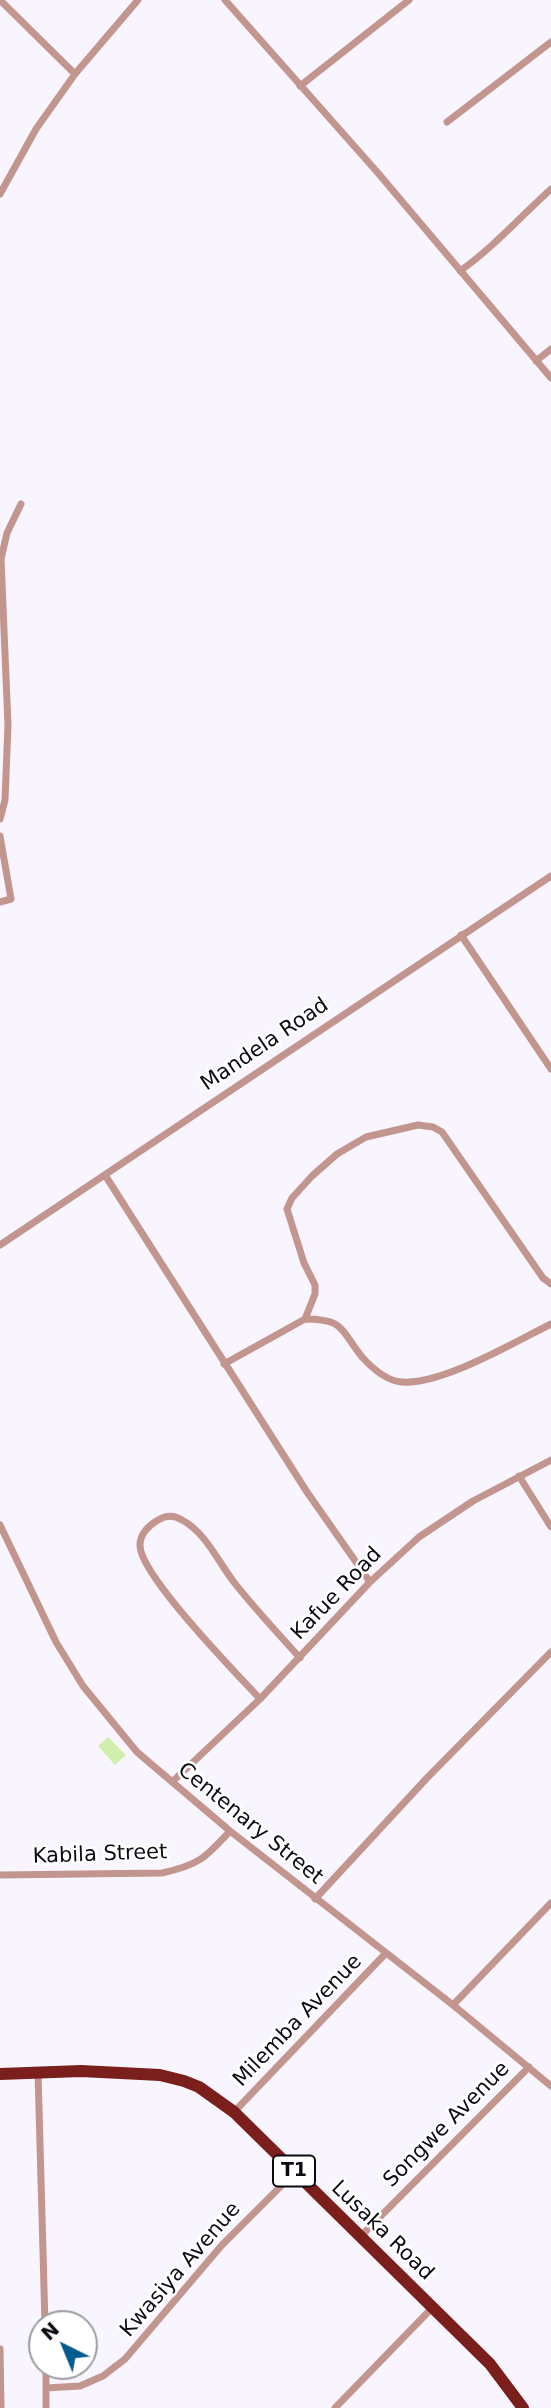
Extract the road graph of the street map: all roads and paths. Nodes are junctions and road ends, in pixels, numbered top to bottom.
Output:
1 (0, 0) edge
2 (138, 0) edge
3 (225, 0) edge
4 (409, 0) edge
5 (551, 43) edge
6 (75, 74) junction
7 (300, 86) junction
8 (447, 122) dead end
9 (551, 189) edge
10 (0, 194) edge
11 (460, 271) junction
12 (551, 349) edge
13 (536, 361) junction
14 (551, 378) edge
15 (22, 504) dead end
16 (0, 818) edge
17 (0, 836) edge
18 (551, 877) edge
19 (0, 902) edge
20 (461, 935) junction
21 (551, 1069) edge
22 (105, 1175) junction
23 (0, 1245) edge
24 (551, 1284) edge
25 (305, 1319) junction
26 (551, 1324) edge
27 (224, 1364) junction
28 (551, 1460) edge
29 (519, 1476) junction
30 (0, 1525) edge
31 (551, 1527) edge
32 (370, 1582) junction
33 (551, 1652) edge
34 (300, 1658) junction
35 (260, 1699) junction
36 (172, 1782) junction
37 (230, 1831) junction
38 (0, 1875) edge
39 (315, 1899) junction
40 (551, 1903) edge
41 (386, 1953) junction
42 (453, 2005) junction
43 (529, 2067) junction
44 (38, 2072) junction
45 (0, 2074) edge
46 (551, 2086) edge
47 (234, 2112) junction
48 (295, 2172) junction
49 (360, 2237) junction
50 (434, 2307) junction
51 (45, 2310) edge
52 (0, 2349) edge
53 (46, 2380) edge
54 (46, 2388) junction
55 (523, 2407) edge
56 (1, 2408) edge
57 (46, 2408) edge
58 (335, 2408) edge

1 - 6 street
2 - 6 street
3 - 7 street
4 - 7 street
5 - 8 street
6 - 10 street
7 - 11 street
9 - 11 street
11 - 13 street
12 - 13 street
13 - 14 street
15 - 16 street
17 - 19 street
18 - 20 street, Mandela Road
20 - 21 street
20 - 22 street, Mandela Road
22 - 23 street, Mandela Road
22 - 27 street
24 - 25 street
25 - 26 street
25 - 27 street
27 - 32 street
28 - 29 street, Kafue Road
29 - 31 street
29 - 32 street, Kafue Road
30 - 36 street, Centenary Street
32 - 34 street, Kafue Road
33 - 39 street
34 - 35 street, Kafue Road
34 - 35 street
35 - 36 street, Kafue Road
36 - 37 street, Centenary Street
37 - 38 street, Kabila Street
37 - 39 street, Centenary Street
39 - 41 street, Centenary Street
40 - 42 street
41 - 42 street, Centenary Street
41 - 47 street, Milemba Avenue
42 - 43 street, Centenary Street
43 - 46 street, Centenary Street
43 - 49 street, Songwe Avenue
44 - 45 highway, Lusaka Road / T1
44 - 47 highway, Lusaka Road / T1
44 - 51 street
47 - 48 highway, Lusaka Road / T1
48 - 49 highway, Lusaka Road / T1
48 - 54 street, Kwasiya Avenue
49 - 50 highway, Lusaka Road / T1
50 - 55 highway, Lusaka Road / T1
50 - 58 street
52 - 56 street
53 - 54 street
54 - 57 street

